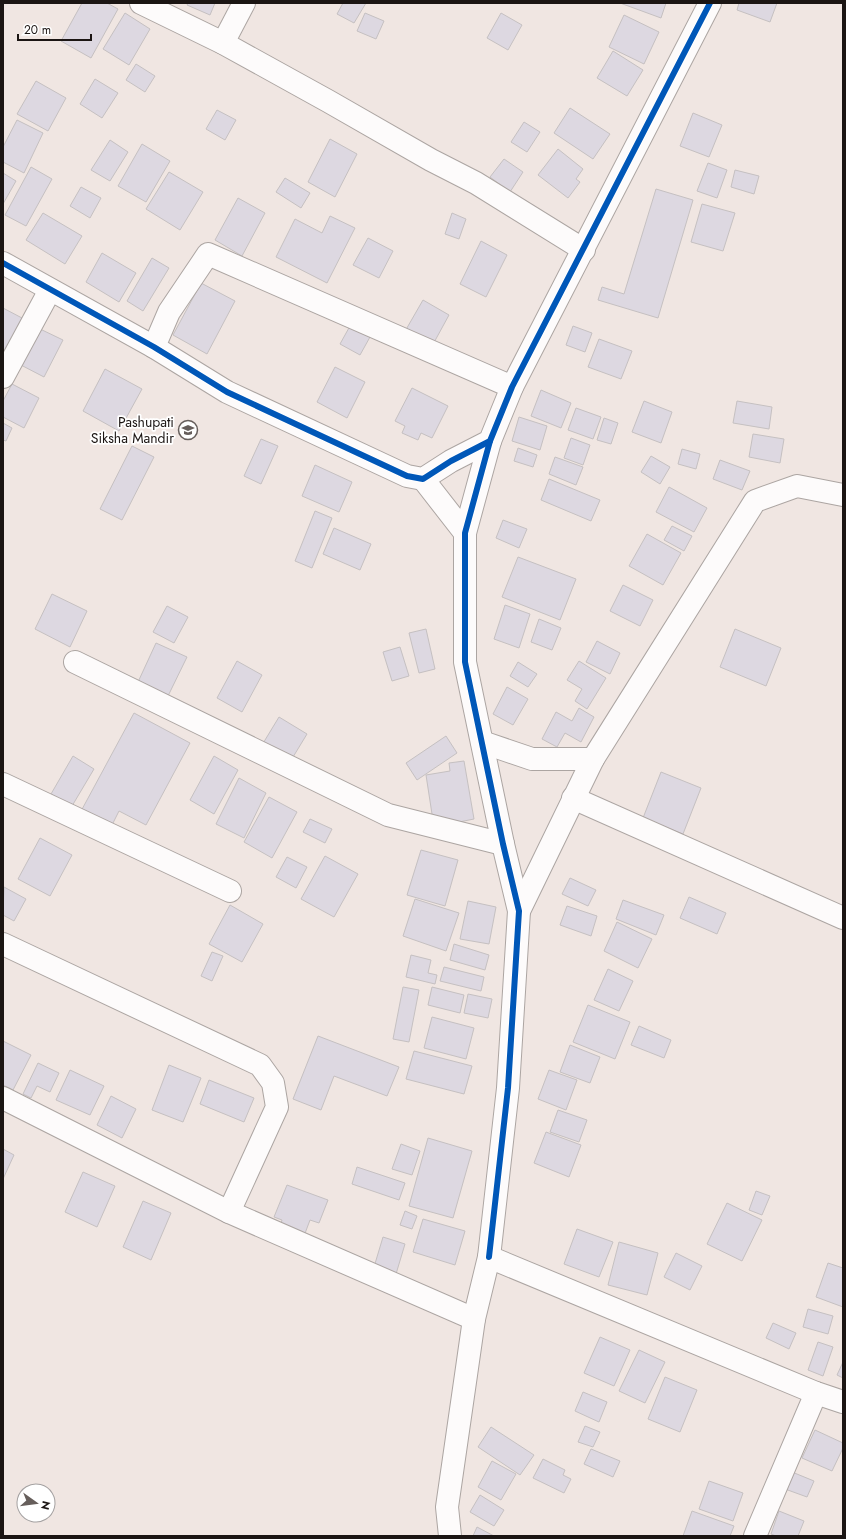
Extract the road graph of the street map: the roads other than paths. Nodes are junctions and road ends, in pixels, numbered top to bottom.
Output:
1 (141, 3) edge
2 (244, 3) edge
3 (710, 3) edge
4 (223, 43) junction
5 (584, 250) junction
6 (3, 262) edge
7 (50, 290) junction
8 (154, 347) junction
9 (3, 377) edge
10 (512, 387) junction
11 (490, 441) junction
12 (423, 479) junction
13 (843, 495) edge
14 (465, 534) junction
15 (75, 662) dead end
16 (482, 742) junction
17 (593, 759) junction
18 (3, 784) edge
19 (574, 798) junction
20 (503, 844) junction
21 (230, 891) dead end
22 (519, 911) junction
23 (843, 918) edge
24 (3, 944) edge
25 (3, 1098) edge
26 (229, 1212) junction
27 (489, 1257) junction
28 (474, 1319) junction
29 (816, 1393) junction
30 (843, 1402) edge
31 (450, 1536) edge
32 (755, 1536) edge

1 - 4 street
2 - 4 street
3 - 5 street
4 - 5 street
5 - 10 street
6 - 7 street
7 - 8 street
7 - 9 street
8 - 10 street
8 - 12 street
10 - 11 street
11 - 12 street
11 - 14 street
12 - 14 street
13 - 17 street
14 - 16 street
15 - 20 street
16 - 17 street
16 - 20 street
17 - 19 street
18 - 21 street
19 - 22 street
19 - 23 street
20 - 22 street
22 - 27 street
24 - 26 street
25 - 26 street
26 - 28 street
27 - 28 street
27 - 29 street
28 - 31 street
29 - 30 street
29 - 32 street

